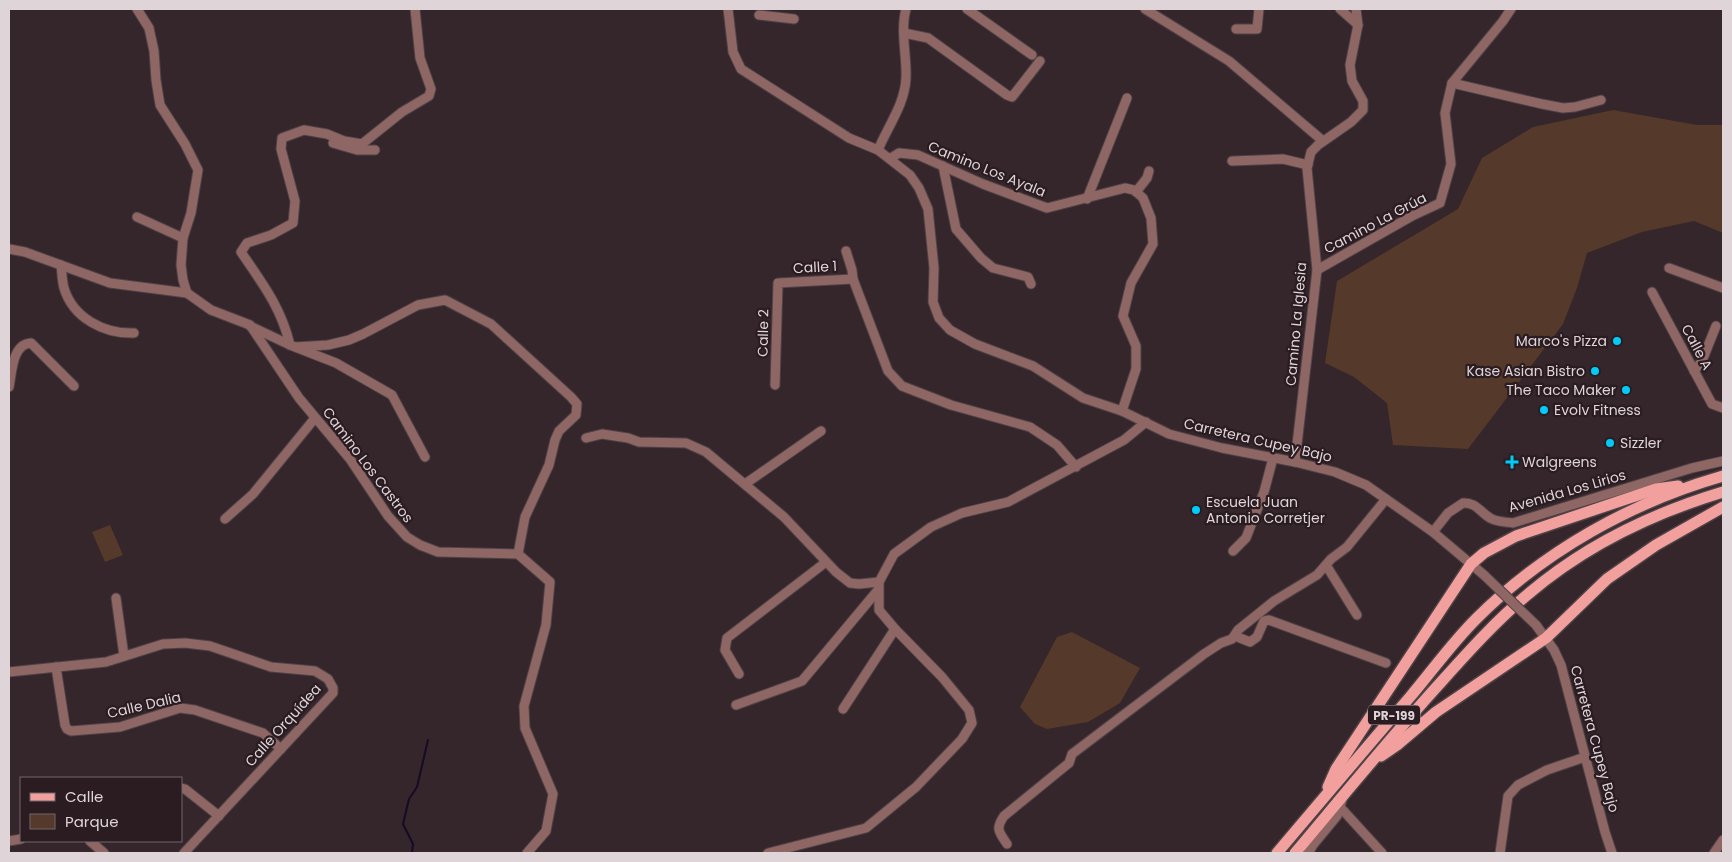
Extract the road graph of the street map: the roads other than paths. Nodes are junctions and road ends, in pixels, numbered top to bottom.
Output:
1 (137, 9) edge
2 (415, 9) edge
3 (728, 9) edge
4 (906, 9) edge
5 (967, 9) edge
6 (1144, 9) edge
7 (1259, 9) edge
8 (1340, 9) edge
9 (1356, 9) edge
10 (1511, 9) edge
11 (772, 12) edge
12 (759, 15) dead end
13 (794, 19) dead end
14 (1358, 25) junction
15 (1236, 29) dead end
16 (904, 33) junction
17 (1032, 55) dead end
18 (1040, 61) dead end
19 (1452, 83) junction
20 (1127, 98) dead end
21 (1601, 100) dead end
22 (313, 132) junction
23 (1323, 141) junction
24 (375, 150) dead end
25 (878, 150) junction
26 (891, 158) junction
27 (1232, 161) dead end
28 (1308, 165) junction
29 (943, 166) junction
30 (1148, 172) dead end
31 (1136, 192) junction
32 (1087, 199) junction
33 (137, 217) dead end
34 (183, 238) junction
35 (9, 249) edge
36 (846, 251) dead end
37 (61, 265) junction
38 (1669, 268) dead end
39 (1317, 270) junction
40 (853, 279) junction
41 (778, 283) joint
42 (1031, 284) dead end
43 (1723, 288) edge
44 (1652, 292) dead end
45 (186, 293) junction
46 (250, 325) junction
47 (1716, 326) dead end
48 (134, 333) dead end
49 (293, 346) junction
50 (1694, 371) junction
51 (775, 385) dead end
52 (74, 386) dead end
53 (9, 387) edge
54 (1723, 408) edge
55 (1122, 411) junction
56 (315, 418) junction
57 (1146, 422) junction
58 (821, 431) dead end
59 (586, 438) dead end
60 (424, 457) dead end
61 (1273, 458) junction
62 (1723, 461) edge
63 (1295, 462) junction
64 (1076, 466) junction
65 (1723, 476) edge
66 (745, 484) junction
67 (1690, 486) junction
68 (1723, 492) edge
69 (1386, 499) junction
70 (1723, 507) edge
71 (226, 519) dead end
72 (1433, 532) junction
73 (1233, 551) dead end
74 (518, 554) junction
75 (826, 562) junction
76 (1471, 564) junction
77 (1326, 565) junction
78 (879, 586) junction
79 (116, 598) dead end
80 (1357, 615) dead end
81 (895, 629) junction
82 (1234, 636) junction
83 (1546, 638) junction
84 (124, 656) junction
85 (1386, 663) dead end
86 (56, 667) junction
87 (9, 672) edge
88 (739, 674) dead end
89 (736, 705) dead end
90 (843, 709) dead end
91 (281, 749) junction
92 (1585, 757) junction
93 (1371, 763) junction
94 (182, 788) edge
95 (1344, 795) junction
96 (1323, 798) junction
97 (1340, 807) junction
98 (219, 816) junction
99 (1723, 840) edge
100 (91, 842) edge
101 (1007, 844) dead end
102 (104, 853) edge
103 (184, 853) edge
104 (527, 853) edge
105 (768, 853) edge
106 (1277, 853) edge
107 (1295, 853) edge
108 (1308, 853) edge
109 (1382, 853) edge
110 (1500, 853) edge
111 (1612, 853) edge
112 (1714, 853) edge

1 - 34 street
2 - 22 street
3 - 25 street, Carretera Cupey Bajo
4 - 16 street
5 - 17 street
6 - 23 street
7 - 15 street
8 - 14 street
9 - 14 street
10 - 19 street, Camino La Grúa
11 - 12 street
11 - 13 street
14 - 23 street
16 - 18 street
16 - 25 street
19 - 21 street
19 - 39 street, Camino La Grúa
20 - 32 street
22 - 24 street
22 - 49 street
23 - 28 street
25 - 26 street, Carretera Cupey Bajo
26 - 29 street, Camino Los Ayala
26 - 55 street, Carretera Cupey Bajo
27 - 28 street
28 - 39 street, Camino La Iglesia
29 - 32 street, Camino Los Ayala
29 - 42 street
30 - 31 street
31 - 32 street, Camino Los Ayala
31 - 55 street
33 - 34 street
34 - 45 street
35 - 37 street
36 - 40 street
37 - 45 street
37 - 48 street
38 - 43 street
39 - 63 street, Camino La Iglesia
40 - 41 street, Calle 1
40 - 64 street
41 - 51 street, Calle 2
44 - 50 street, Calle A
45 - 46 street
46 - 49 street
46 - 56 street, Camino Los Castros
47 - 50 street
49 - 60 street
49 - 74 street
50 - 54 street, Calle A
52 - 53 street
55 - 57 street, Carretera Cupey Bajo
56 - 71 street
56 - 74 street, Camino Los Castros
57 - 61 street, Carretera Cupey Bajo
57 - 64 street
58 - 66 street
59 - 66 street
61 - 63 street, Carretera Cupey Bajo
61 - 73 street
62 - 72 street, Avenida Los Lirios
63 - 69 street, Carretera Cupey Bajo
64 - 78 street
65 - 67 main road, PR-199
66 - 75 street
67 - 76 main road
67 - 96 main road, PR-199
68 - 93 main road, PR-199
69 - 72 street, Carretera Cupey Bajo
69 - 77 street
70 - 83 main road
72 - 76 street, Carretera Cupey Bajo
74 - 104 street
75 - 78 street
75 - 88 street
76 - 83 street, Carretera Cupey Bajo, bridge
76 - 96 main road
77 - 80 street
77 - 82 street
78 - 81 street
78 - 89 street
79 - 84 street
81 - 90 street
81 - 105 street
82 - 85 street
82 - 101 street
83 - 92 street, Carretera Cupey Bajo
83 - 93 main road
84 - 86 street, Calle Orquídea
84 - 91 street, Calle Orquídea
86 - 87 street, Calle Orquídea
86 - 91 street, Calle Dalia
91 - 98 street, Calle Orquídea
92 - 110 street
92 - 111 street, Carretera Cupey Bajo
93 - 95 main road, PR-199
94 - 98 street
95 - 97 street
95 - 107 main road, PR-199
96 - 106 main road, PR-199
97 - 108 street
97 - 109 street
98 - 103 street, Calle Orquídea
99 - 112 street
100 - 102 street

